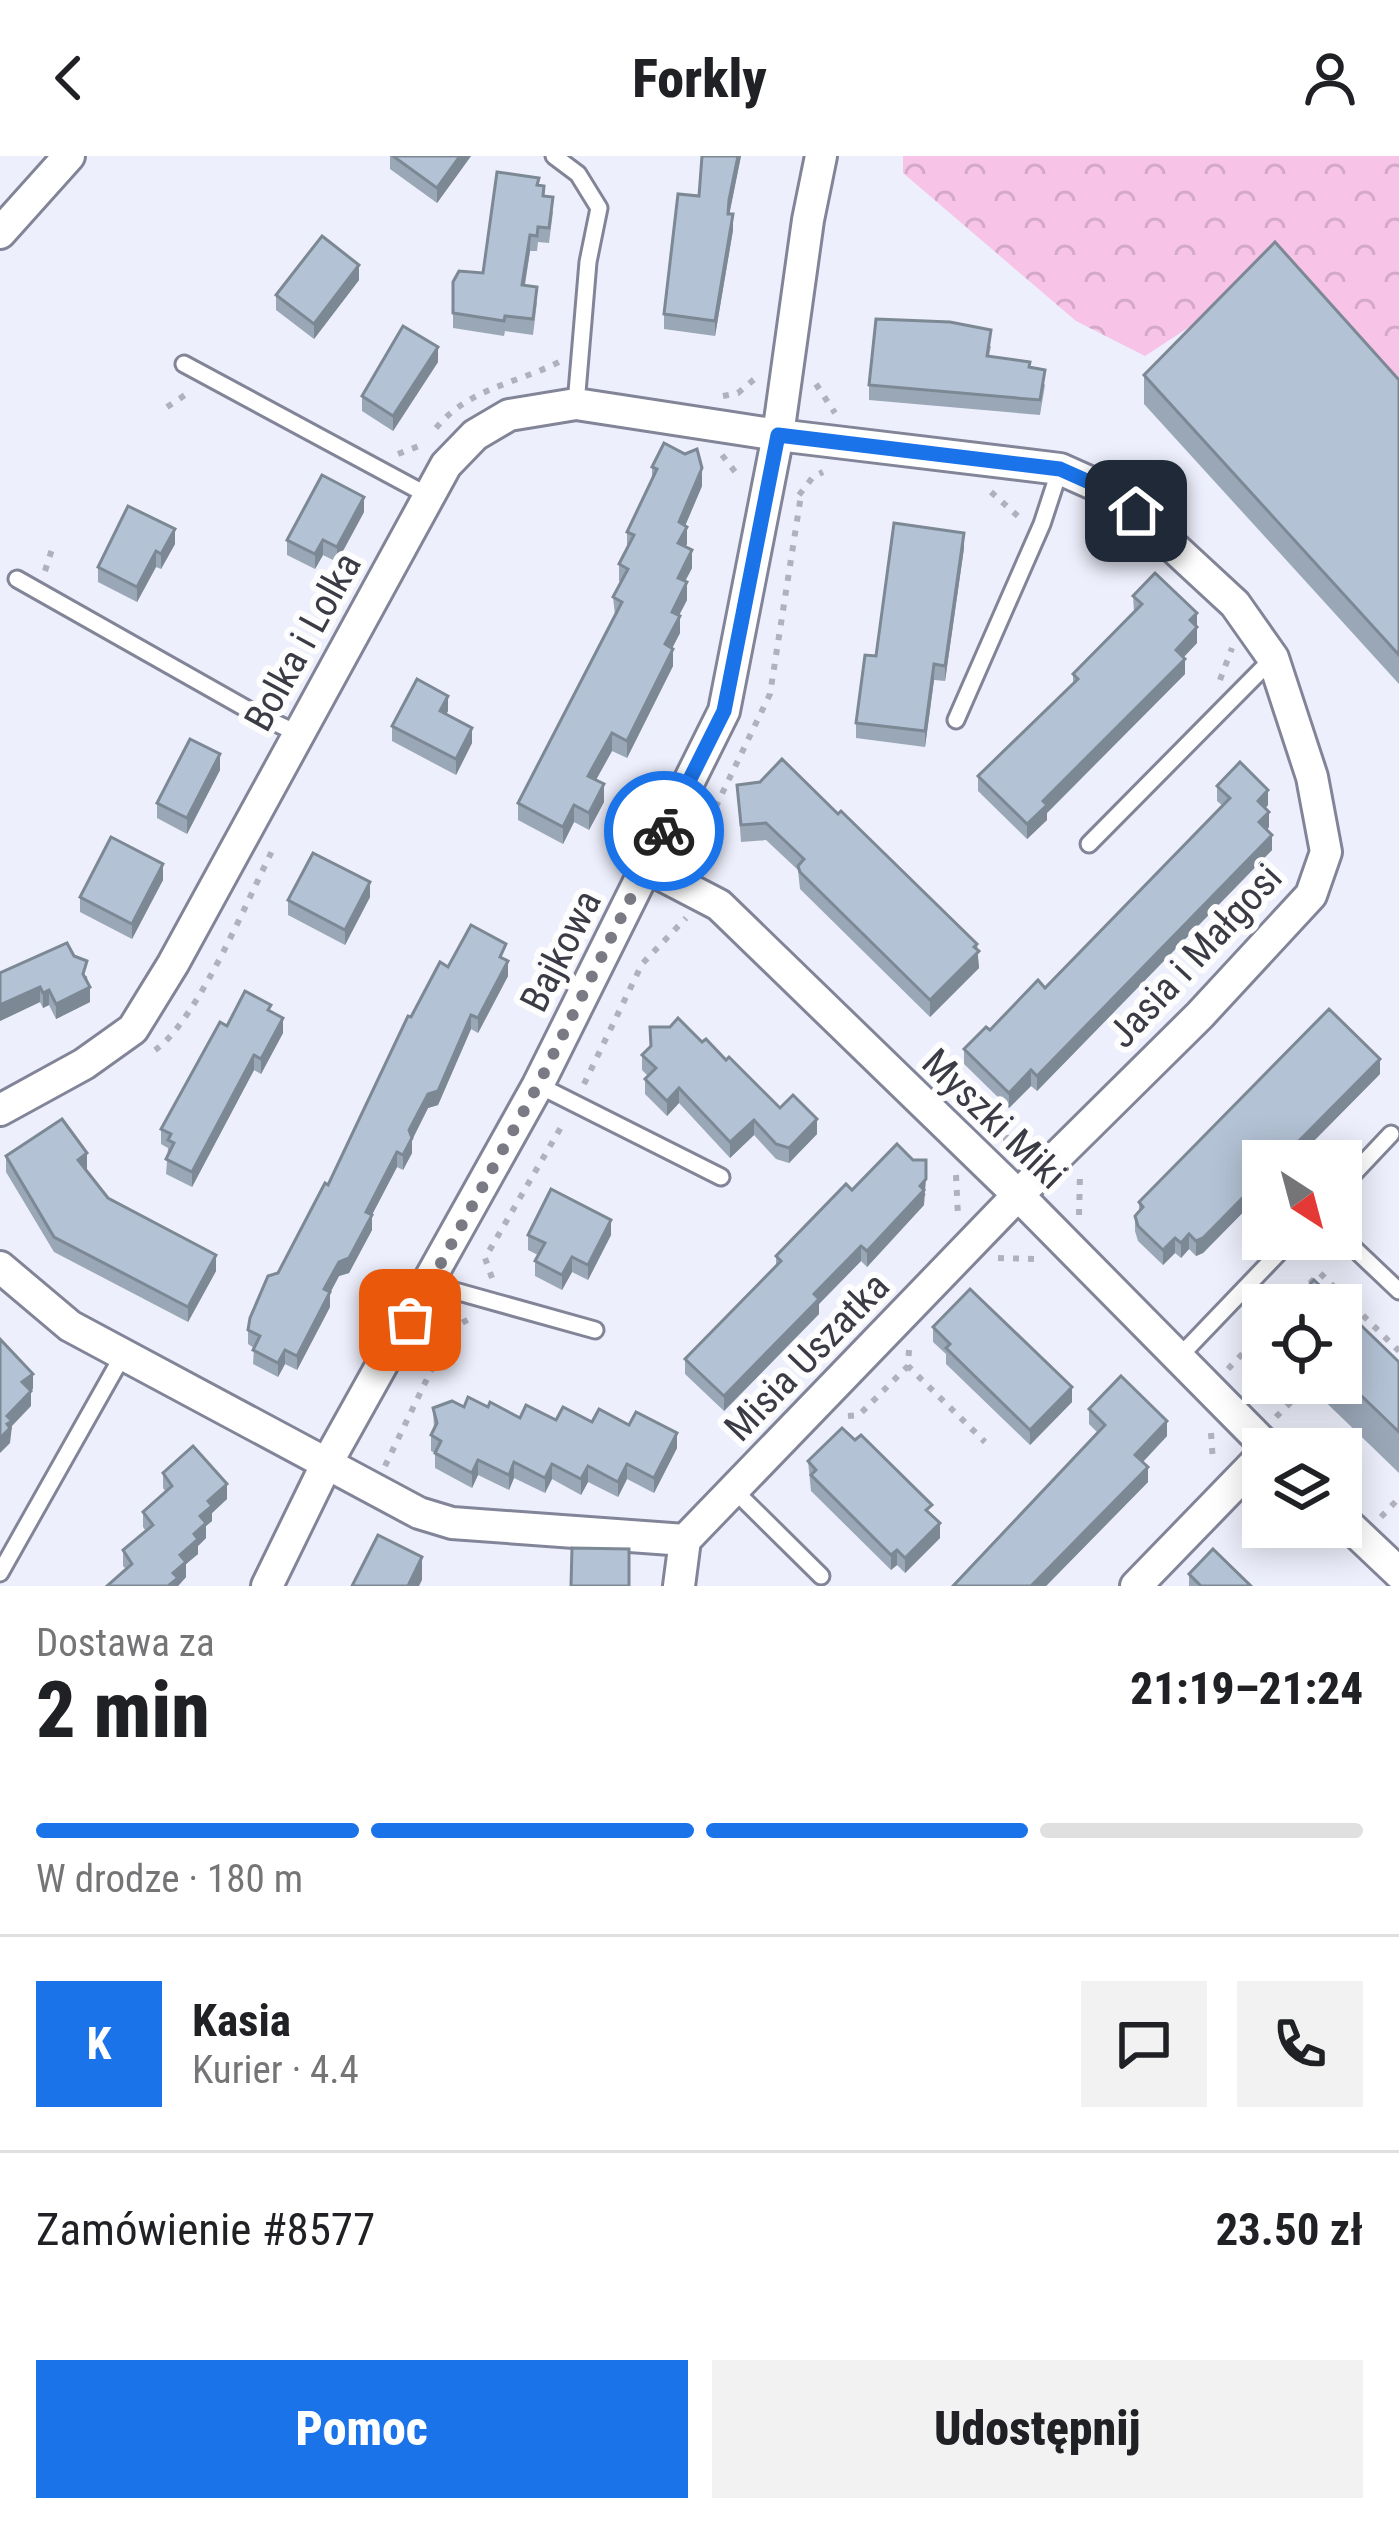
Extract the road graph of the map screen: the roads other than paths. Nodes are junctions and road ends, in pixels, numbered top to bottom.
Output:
1 (69, 156) edge
2 (554, 156) edge
3 (821, 156) edge
4 (0, 233) edge
5 (184, 364) dead end
6 (576, 404) junction
7 (778, 435) junction
8 (1060, 469) junction
9 (429, 496) junction
10 (17, 579) dead end
11 (1274, 658) junction
12 (956, 720) dead end
13 (298, 734) junction
14 (1090, 844) dead end
15 (648, 868) junction
16 (538, 1085) junction
17 (0, 1110) edge
18 (1391, 1134) dead end
19 (1362, 1165) edge
20 (721, 1177) dead end
21 (1018, 1196) junction
22 (1362, 1256) edge
23 (1272, 1260) edge
24 (0, 1267) edge
25 (430, 1284) junction
26 (1399, 1292) edge
27 (595, 1330) dead end
28 (123, 1355) junction
29 (1178, 1358) junction
30 (1252, 1428) edge
31 (327, 1463) junction
32 (1242, 1473) edge
33 (733, 1489) junction
34 (1362, 1539) edge
35 (685, 1540) junction
36 (0, 1573) edge
37 (1398, 1574) edge
38 (821, 1576) dead end
39 (267, 1586) edge
40 (680, 1586) edge
41 (1136, 1586) edge

1 - 4 street
2 - 6 lane
3 - 7 street, Bajkowa
5 - 9 lane
6 - 7 street, Bolka i Lolka
6 - 9 street, Bolka i Lolka
7 - 8 street, Jasia i Małgosi
7 - 15 street, Bajkowa
8 - 11 street, Jasia i Małgosi
8 - 12 lane
9 - 13 street, Bolka i Lolka
10 - 13 lane
11 - 14 lane
11 - 21 street, Jasia i Małgosi
13 - 17 street, Bolka i Lolka
15 - 16 street, Bajkowa
15 - 21 street, Myszki Miki
16 - 20 lane
16 - 25 street, Bajkowa
18 - 19 lane
21 - 29 street, Myszki Miki
21 - 33 street, Misia Uszatka
22 - 26 lane
23 - 29 lane
24 - 28 street
25 - 27 lane
25 - 31 street, Bajkowa
28 - 31 street
28 - 36 lane
29 - 30 street, Myszki Miki
31 - 35 street
31 - 39 street, Bajkowa
32 - 41 street
33 - 35 street, Misia Uszatka
33 - 38 lane
34 - 37 street
35 - 40 street

